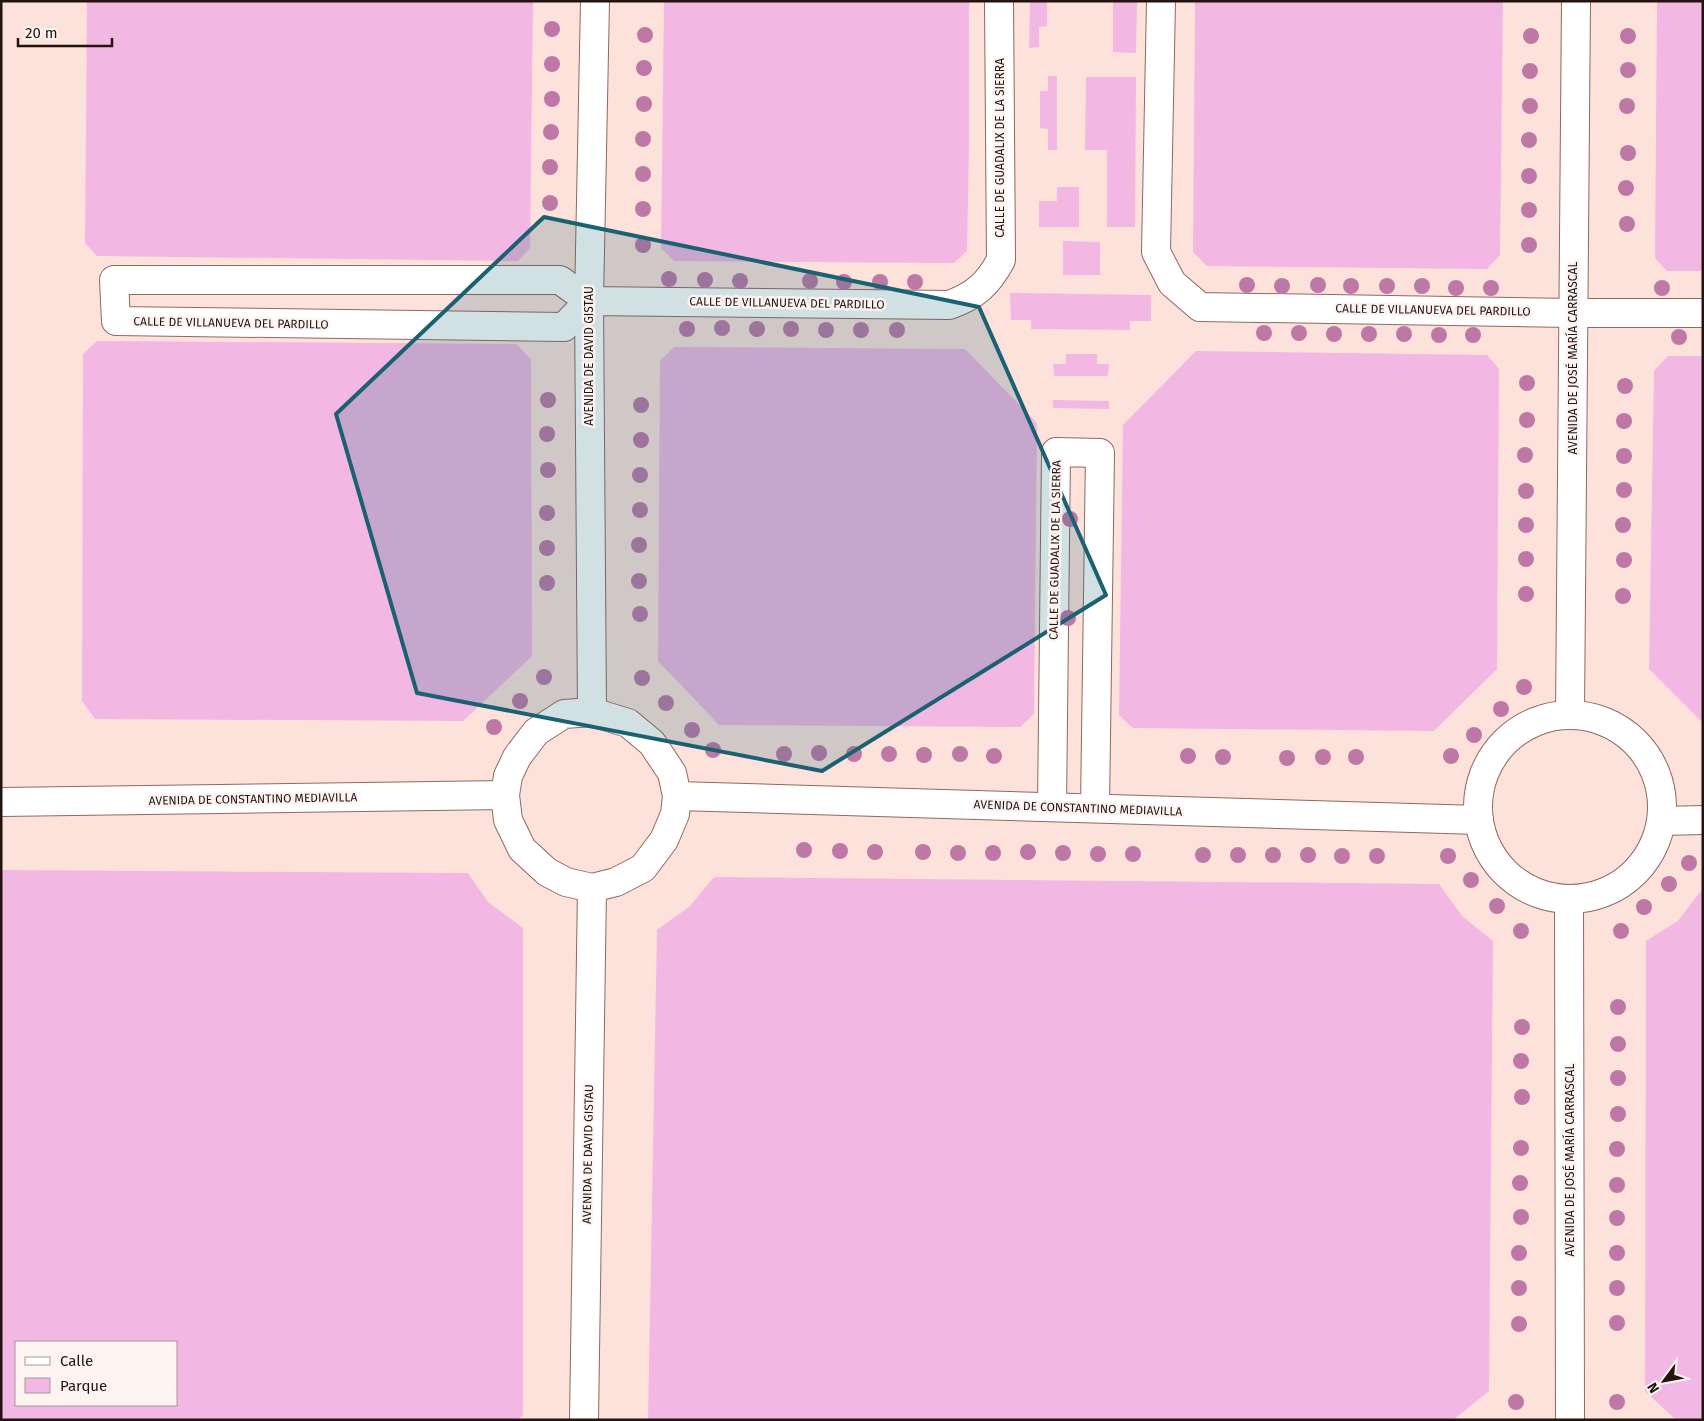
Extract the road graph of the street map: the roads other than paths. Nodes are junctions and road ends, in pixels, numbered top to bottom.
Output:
1 (595, 1) edge
2 (998, 1) edge
3 (1161, 1) edge
4 (1576, 1) edge
5 (980, 288) joint
6 (589, 301) junction
7 (1574, 313) junction
8 (1703, 313) edge
9 (592, 712) junction
10 (1570, 714) junction
11 (505, 795) junction
12 (677, 796) junction
13 (1, 802) edge
14 (1052, 807) junction
15 (1095, 808) junction
16 (1479, 820) junction
17 (1662, 820) junction
18 (1703, 820) edge
19 (592, 888) junction
20 (1569, 900) junction
21 (584, 1420) edge
22 (1570, 1420) edge

1 - 6 street, AVENIDA DE DAVID GISTAU
2 - 5 street, CALLE DE GUADALIX DE LA SIERRA
3 - 7 street, CALLE DE VILLANUEVA DEL PARDILLO
4 - 7 street, AVENIDA DE JOSÉ MARÍA CARRASCAL
5 - 6 street, CALLE DE VILLANUEVA DEL PARDILLO
6 - 6 street, CALLE DE VILLANUEVA DEL PARDILLO
6 - 9 street, AVENIDA DE DAVID GISTAU
7 - 8 street, CALLE DE VILLANUEVA DEL PARDILLO
7 - 10 street, AVENIDA DE JOSÉ MARÍA CARRASCAL
9 - 11 street
9 - 12 street
10 - 16 street
10 - 17 street
11 - 13 street, AVENIDA DE CONSTANTINO MEDIAVILLA
11 - 19 street
12 - 14 street, AVENIDA DE CONSTANTINO MEDIAVILLA
12 - 19 street
14 - 15 street, AVENIDA DE CONSTANTINO MEDIAVILLA
14 - 15 street, CALLE DE GUADALIX DE LA SIERRA
15 - 16 street, AVENIDA DE CONSTANTINO MEDIAVILLA
16 - 20 street
17 - 18 street
17 - 20 street
19 - 21 street, AVENIDA DE DAVID GISTAU
20 - 22 street, AVENIDA DE JOSÉ MARÍA CARRASCAL

